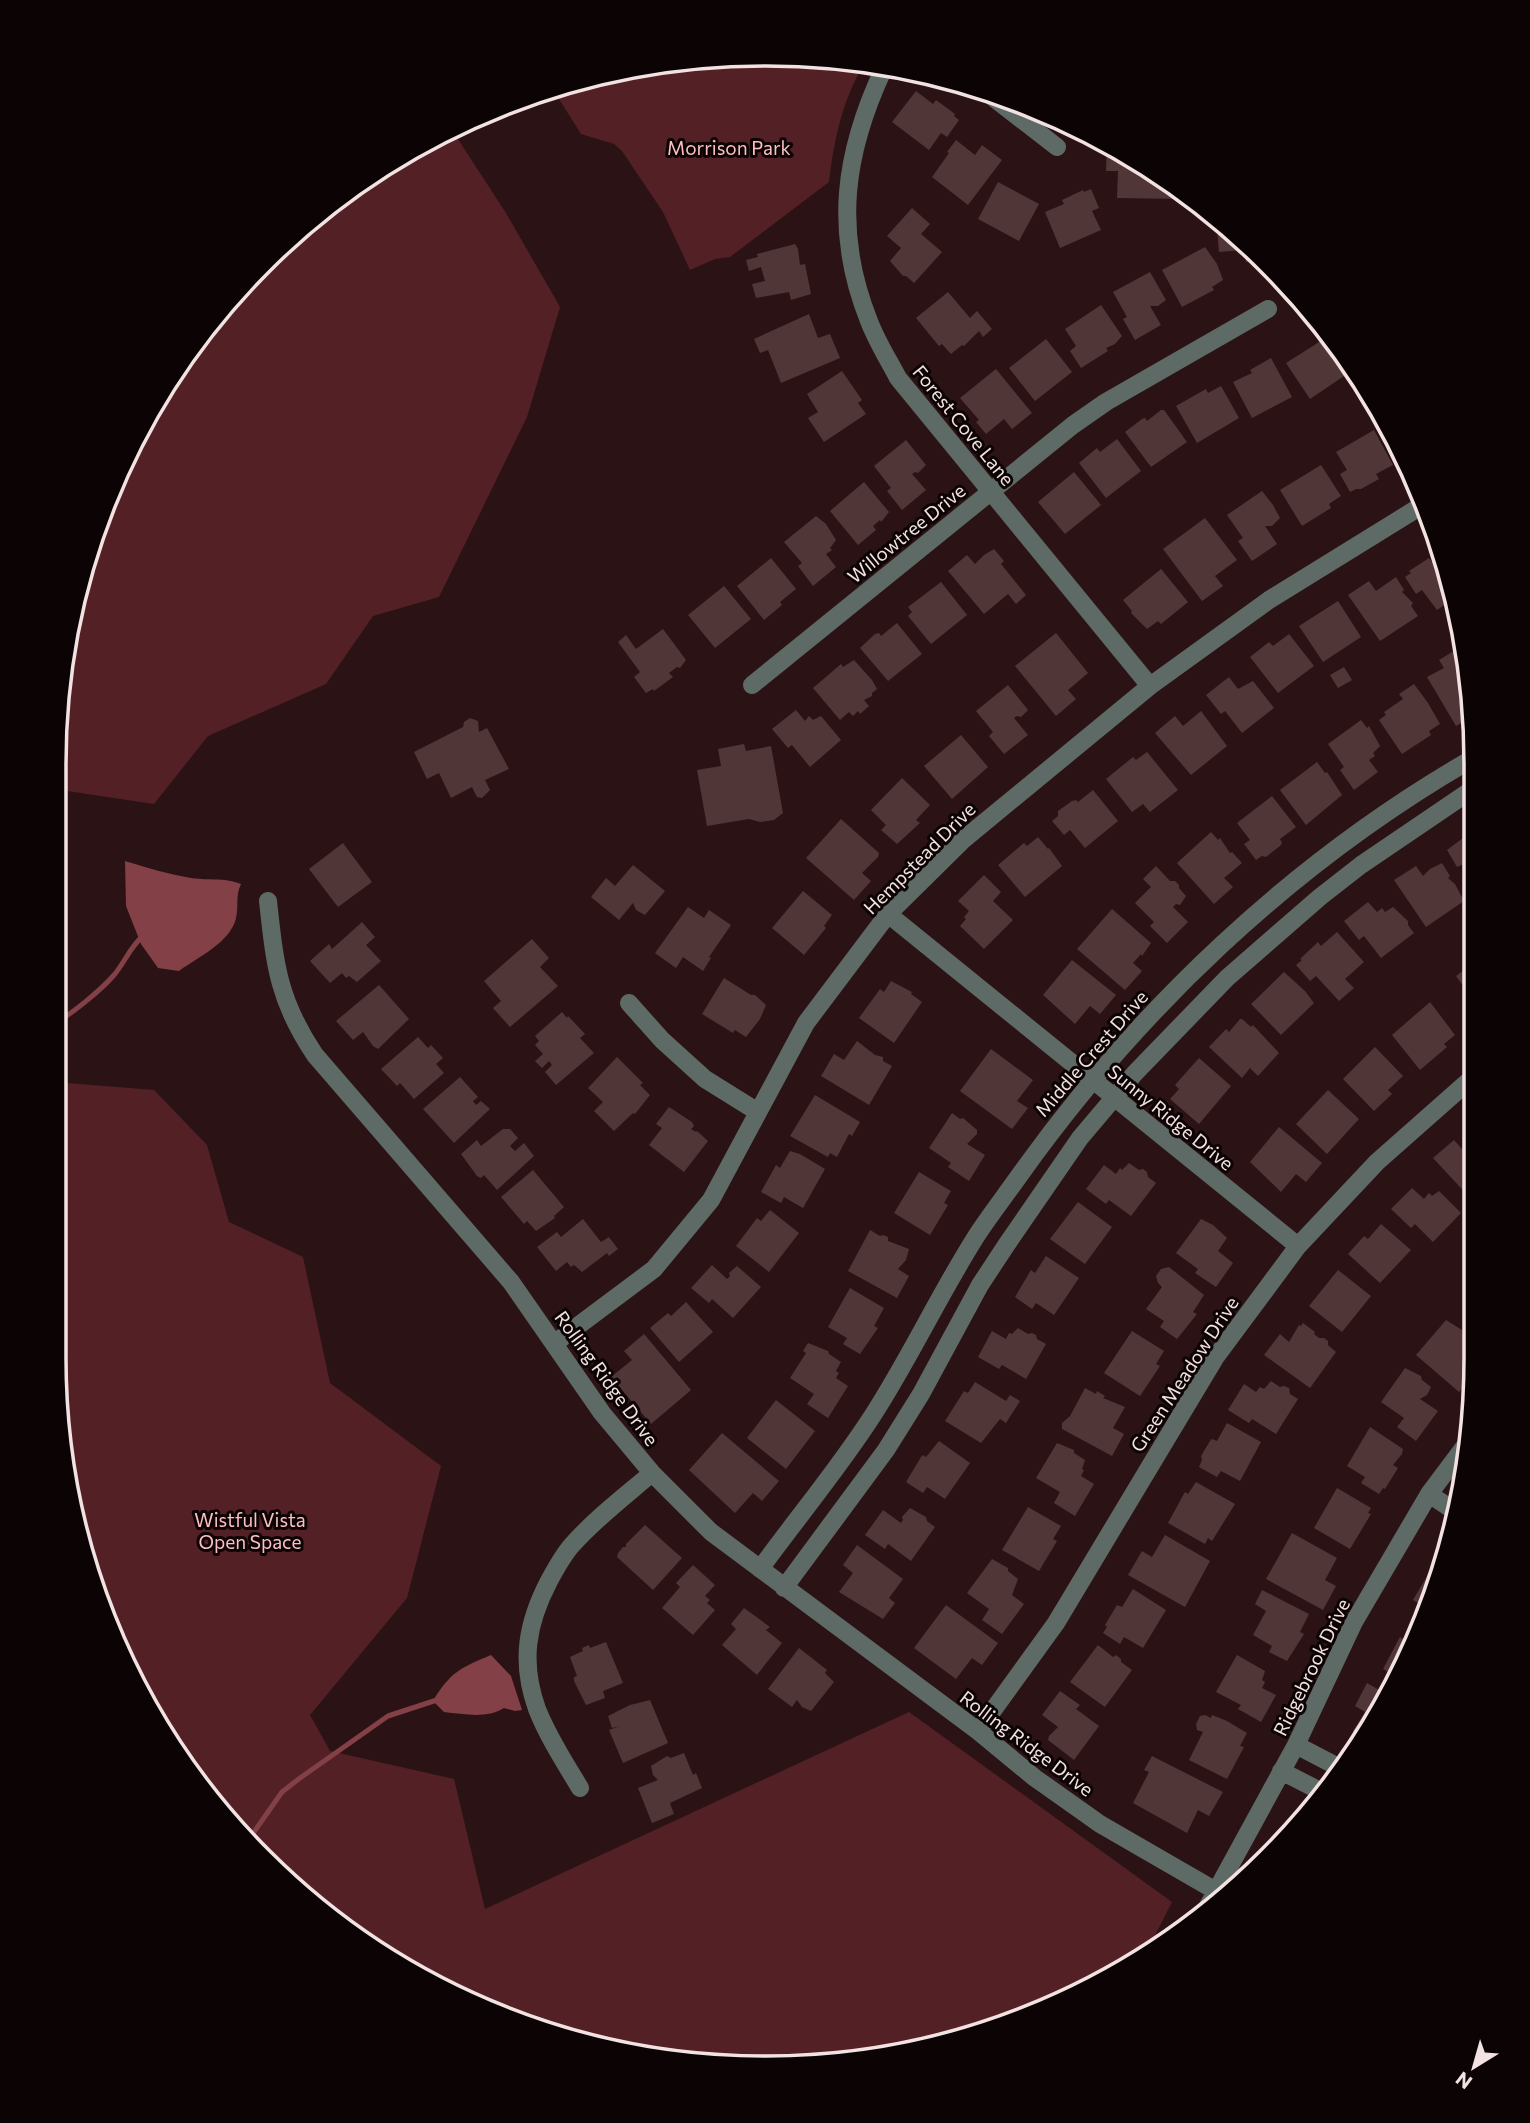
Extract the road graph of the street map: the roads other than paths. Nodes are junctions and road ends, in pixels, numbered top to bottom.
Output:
1 (881, 76) edge
2 (1013, 113) edge
3 (1057, 147) dead end
4 (1268, 309) dead end
5 (991, 491) junction
6 (1415, 510) edge
7 (752, 685) dead end
8 (1150, 686) junction
9 (1464, 763) edge
10 (1464, 795) edge
11 (1346, 842) junction
12 (1361, 865) junction
13 (268, 901) dead end
14 (888, 914) junction
15 (629, 1003) dead end
16 (1091, 1080) junction
17 (1464, 1085) edge
18 (1114, 1098) junction
19 (758, 1112) junction
20 (1298, 1245) junction
21 (919, 1336) junction
22 (555, 1343) junction
23 (945, 1349) junction
24 (1457, 1457) edge
25 (652, 1473) junction
26 (1429, 1494) junction
27 (1447, 1507) edge
28 (760, 1569) junction
29 (785, 1588) junction
30 (978, 1731) junction
31 (1296, 1745) junction
32 (1333, 1764) edge
33 (1281, 1771) junction
34 (580, 1788) dead end
35 (1315, 1788) edge
36 (1216, 1891) joint

1 - 5 street, Forest Cove Lane
2 - 3 street
4 - 5 street, Willowtree Drive
5 - 7 street, Willowtree Drive
5 - 8 street, Forest Cove Lane
6 - 8 street, Hempstead Drive
8 - 14 street, Hempstead Drive
9 - 11 street, Middle Crest Drive
10 - 12 street
11 - 12 street
11 - 16 street, Middle Crest Drive
12 - 18 street
13 - 22 street, Rolling Ridge Drive
14 - 16 street, Sunny Ridge Drive
14 - 19 street, Hempstead Drive
15 - 19 street
16 - 18 street, Sunny Ridge Drive
16 - 21 street, Middle Crest Drive
17 - 20 street, Green Meadow Drive
18 - 20 street, Sunny Ridge Drive
18 - 23 street
19 - 22 street, Hempstead Drive
20 - 30 street, Green Meadow Drive
21 - 23 street
21 - 28 street, Middle Crest Drive
22 - 25 street, Rolling Ridge Drive
23 - 29 street
24 - 26 street, Ridgebrook Drive
25 - 28 street, Rolling Ridge Drive
25 - 34 street
26 - 27 street
26 - 31 street, Ridgebrook Drive
28 - 29 street, Rolling Ridge Drive
29 - 30 street, Rolling Ridge Drive
30 - 36 street, Rolling Ridge Drive
31 - 32 street
31 - 33 street, Ridgebrook Drive
33 - 35 street
33 - 36 street, Ridgebrook Drive

